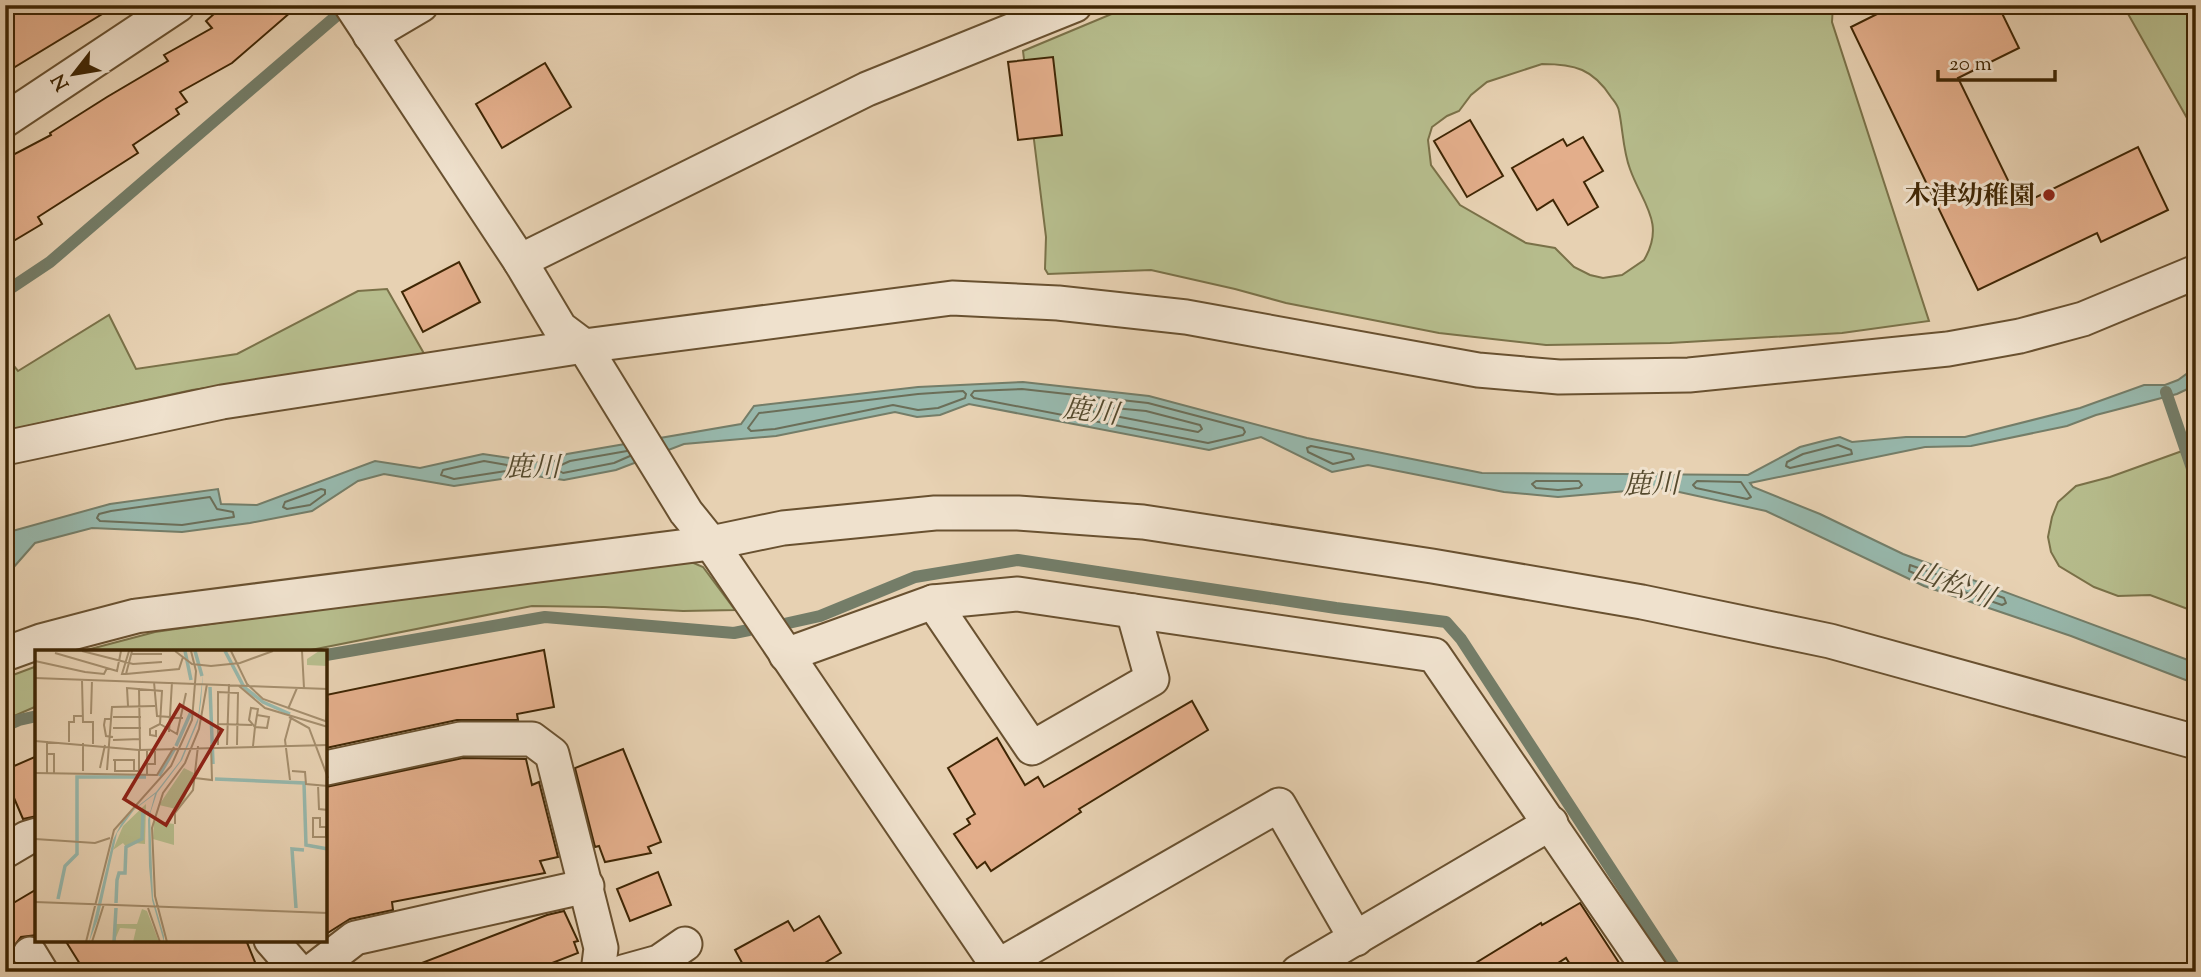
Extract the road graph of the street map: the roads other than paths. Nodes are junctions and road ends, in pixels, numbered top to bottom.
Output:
1 (178, 5) edge
2 (421, 5) edge
3 (1074, 5) edge
4 (361, 21) edge
5 (5, 120) edge
6 (520, 261) junction
7 (2196, 272) edge
8 (584, 346) junction
9 (5, 448) edge
10 (711, 543) junction
11 (933, 602) junction
12 (1133, 611) junction
13 (5, 654) edge
14 (786, 655) junction
15 (2196, 742) edge
16 (327, 768) edge
17 (1551, 823) junction
18 (35, 836) edge
19 (5, 851) edge
20 (587, 886) junction
21 (1356, 939) junction
22 (273, 942) edge
23 (685, 944) dead end
24 (1000, 969) edge
25 (299, 972) edge
26 (311, 972) edge
27 (598, 972) edge
28 (623, 972) edge
29 (1298, 972) edge
30 (1651, 972) edge

1 - 5 street
2 - 4 street
3 - 6 street
4 - 6 street
6 - 8 street
7 - 8 street
8 - 9 street
8 - 10 street
10 - 13 street
10 - 14 street
10 - 15 street
11 - 12 street
11 - 12 street
11 - 14 street
12 - 17 street
14 - 24 street
16 - 20 street
17 - 21 street
17 - 30 street
18 - 19 street
20 - 26 street
20 - 27 street
21 - 24 street
21 - 29 street
22 - 25 street
23 - 28 street

